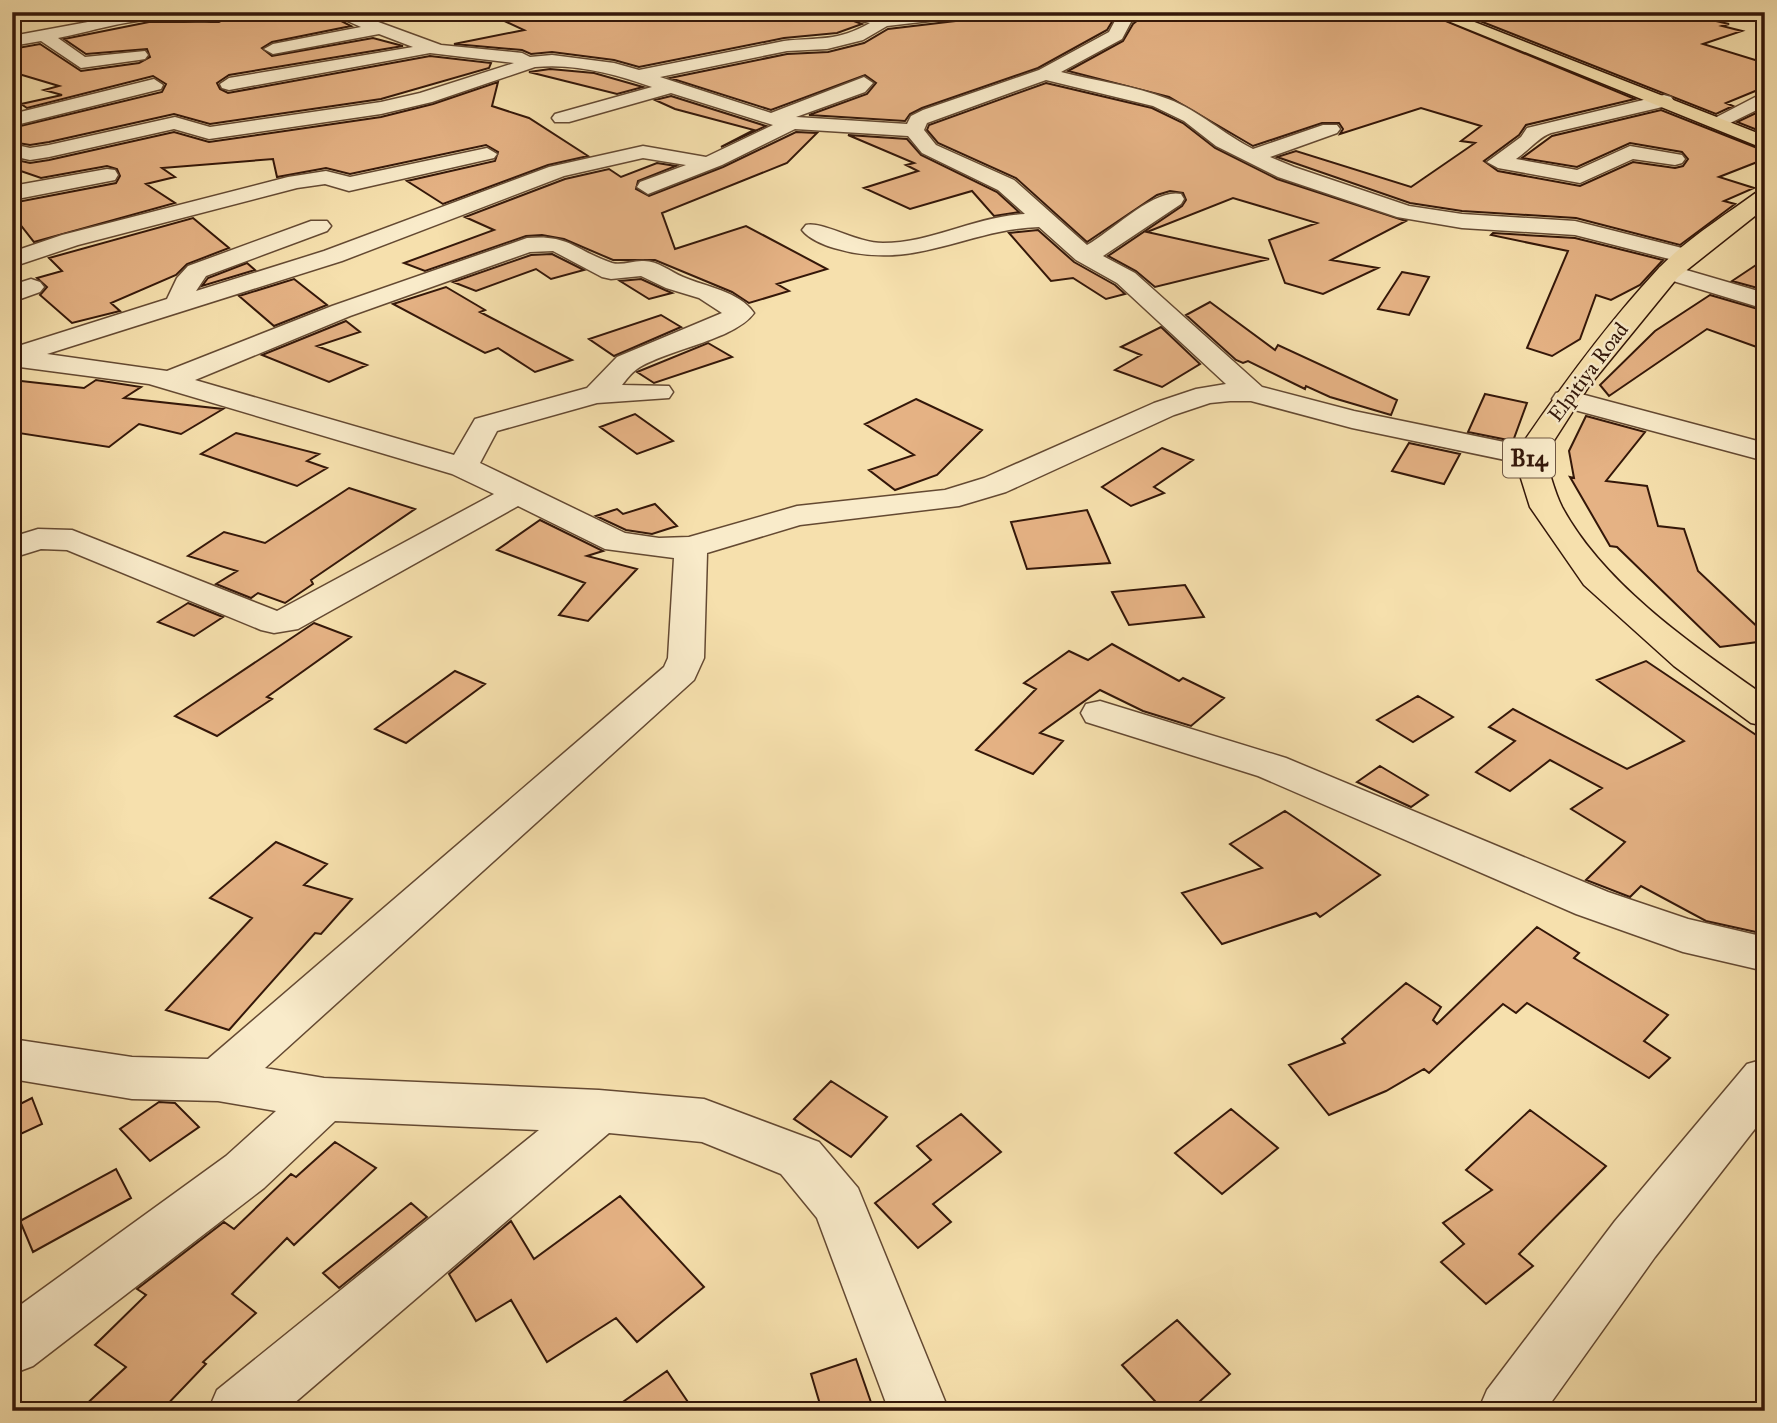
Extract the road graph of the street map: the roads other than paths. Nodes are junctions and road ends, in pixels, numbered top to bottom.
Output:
1 (226, 12) edge
2 (335, 12) edge
3 (847, 12) edge
4 (964, 12) edge
5 (1136, 12) edge
6 (1434, 12) edge
7 (884, 20) junction
8 (379, 29) junction
9 (159, 32) dead end
10 (44, 35) junction
11 (407, 39) junction
12 (12, 41) edge
13 (60, 48) junction
14 (429, 48) junction
15 (273, 49) dead end
16 (139, 55) dead end
17 (314, 56) dead end
18 (552, 60) junction
19 (1045, 74) junction
20 (638, 76) junction
21 (864, 83) dead end
22 (154, 85) dead end
23 (229, 85) dead end
24 (673, 88) junction
25 (736, 88) dead end
26 (40, 96) dead end
27 (1765, 98) edge
28 (705, 100) junction
29 (1664, 101) junction
30 (12, 103) edge
31 (1164, 104) junction
32 (1138, 117) dead end
33 (562, 118) dead end
34 (12, 120) edge
35 (782, 121) junction
36 (1717, 122) junction
37 (1330, 129) dead end
38 (914, 130) junction
39 (1765, 143) edge
40 (12, 150) edge
41 (486, 154) dead end
42 (1252, 156) junction
43 (1675, 159) dead end
44 (706, 164) junction
45 (107, 175) dead end
46 (1306, 178) junction
47 (648, 187) dead end
48 (1269, 190) dead end
49 (12, 193) edge
50 (1765, 197) edge
51 (1173, 199) dead end
52 (1048, 220) junction
53 (319, 226) dead end
54 (814, 230) dead end
55 (1084, 255) junction
56 (12, 260) edge
57 (1677, 264) junction
58 (1765, 301) edge
59 (177, 305) junction
60 (12, 358) edge
61 (170, 380) junction
62 (660, 392) dead end
63 (1252, 393) junction
64 (1566, 399) junction
65 (592, 405) junction
66 (1765, 452) edge
67 (1529, 456) junction
68 (463, 467) junction
69 (517, 494) junction
70 (691, 547) junction
71 (12, 548) edge
72 (1100, 713) dead end
73 (1765, 714) edge
74 (1765, 954) edge
75 (12, 1059) edge
76 (1765, 1079) edge
77 (218, 1080) junction
78 (324, 1099) junction
79 (600, 1111) junction
80 (12, 1346) edge
81 (238, 1411) edge
82 (919, 1411) edge
83 (1508, 1411) edge

1 - 10 street
2 - 8 street
3 - 7 street
4 - 7 street
5 - 19 street
6 - 29 main road
7 - 20 street
8 - 11 street
8 - 15 street
9 - 13 street
10 - 12 street
10 - 13 street
11 - 14 street
11 - 17 street
13 - 16 street
14 - 18 street
14 - 23 street
18 - 20 street
18 - 40 street
19 - 31 street
19 - 38 street
20 - 24 street
21 - 35 street
22 - 34 street
24 - 28 street
24 - 33 street
25 - 28 street
26 - 30 street
27 - 36 street
28 - 35 street
29 - 36 main road
29 - 43 street
31 - 32 street
31 - 42 street
35 - 38 street
35 - 44 street
36 - 39 main road
37 - 42 street
38 - 52 street
41 - 56 street
42 - 46 street
44 - 47 street
44 - 59 street
45 - 49 street
46 - 48 street
46 - 57 street
50 - 57 main road, Elpitiya Road / B14
51 - 55 street
52 - 54 street
52 - 55 street
53 - 59 street
55 - 63 street
57 - 58 street
57 - 64 main road, Elpitiya Road / B14
59 - 60 street
60 - 61 street
61 - 65 street
61 - 68 street
62 - 65 street
63 - 67 street
63 - 70 street
64 - 66 street
64 - 67 main road, Elpitiya Road / B14
65 - 68 street
67 - 73 main road, B14
68 - 69 street
69 - 70 street
69 - 71 street
70 - 77 street
72 - 74 street
75 - 77 street
76 - 83 street
77 - 78 street
78 - 79 street
78 - 80 street
79 - 81 street
79 - 82 street

